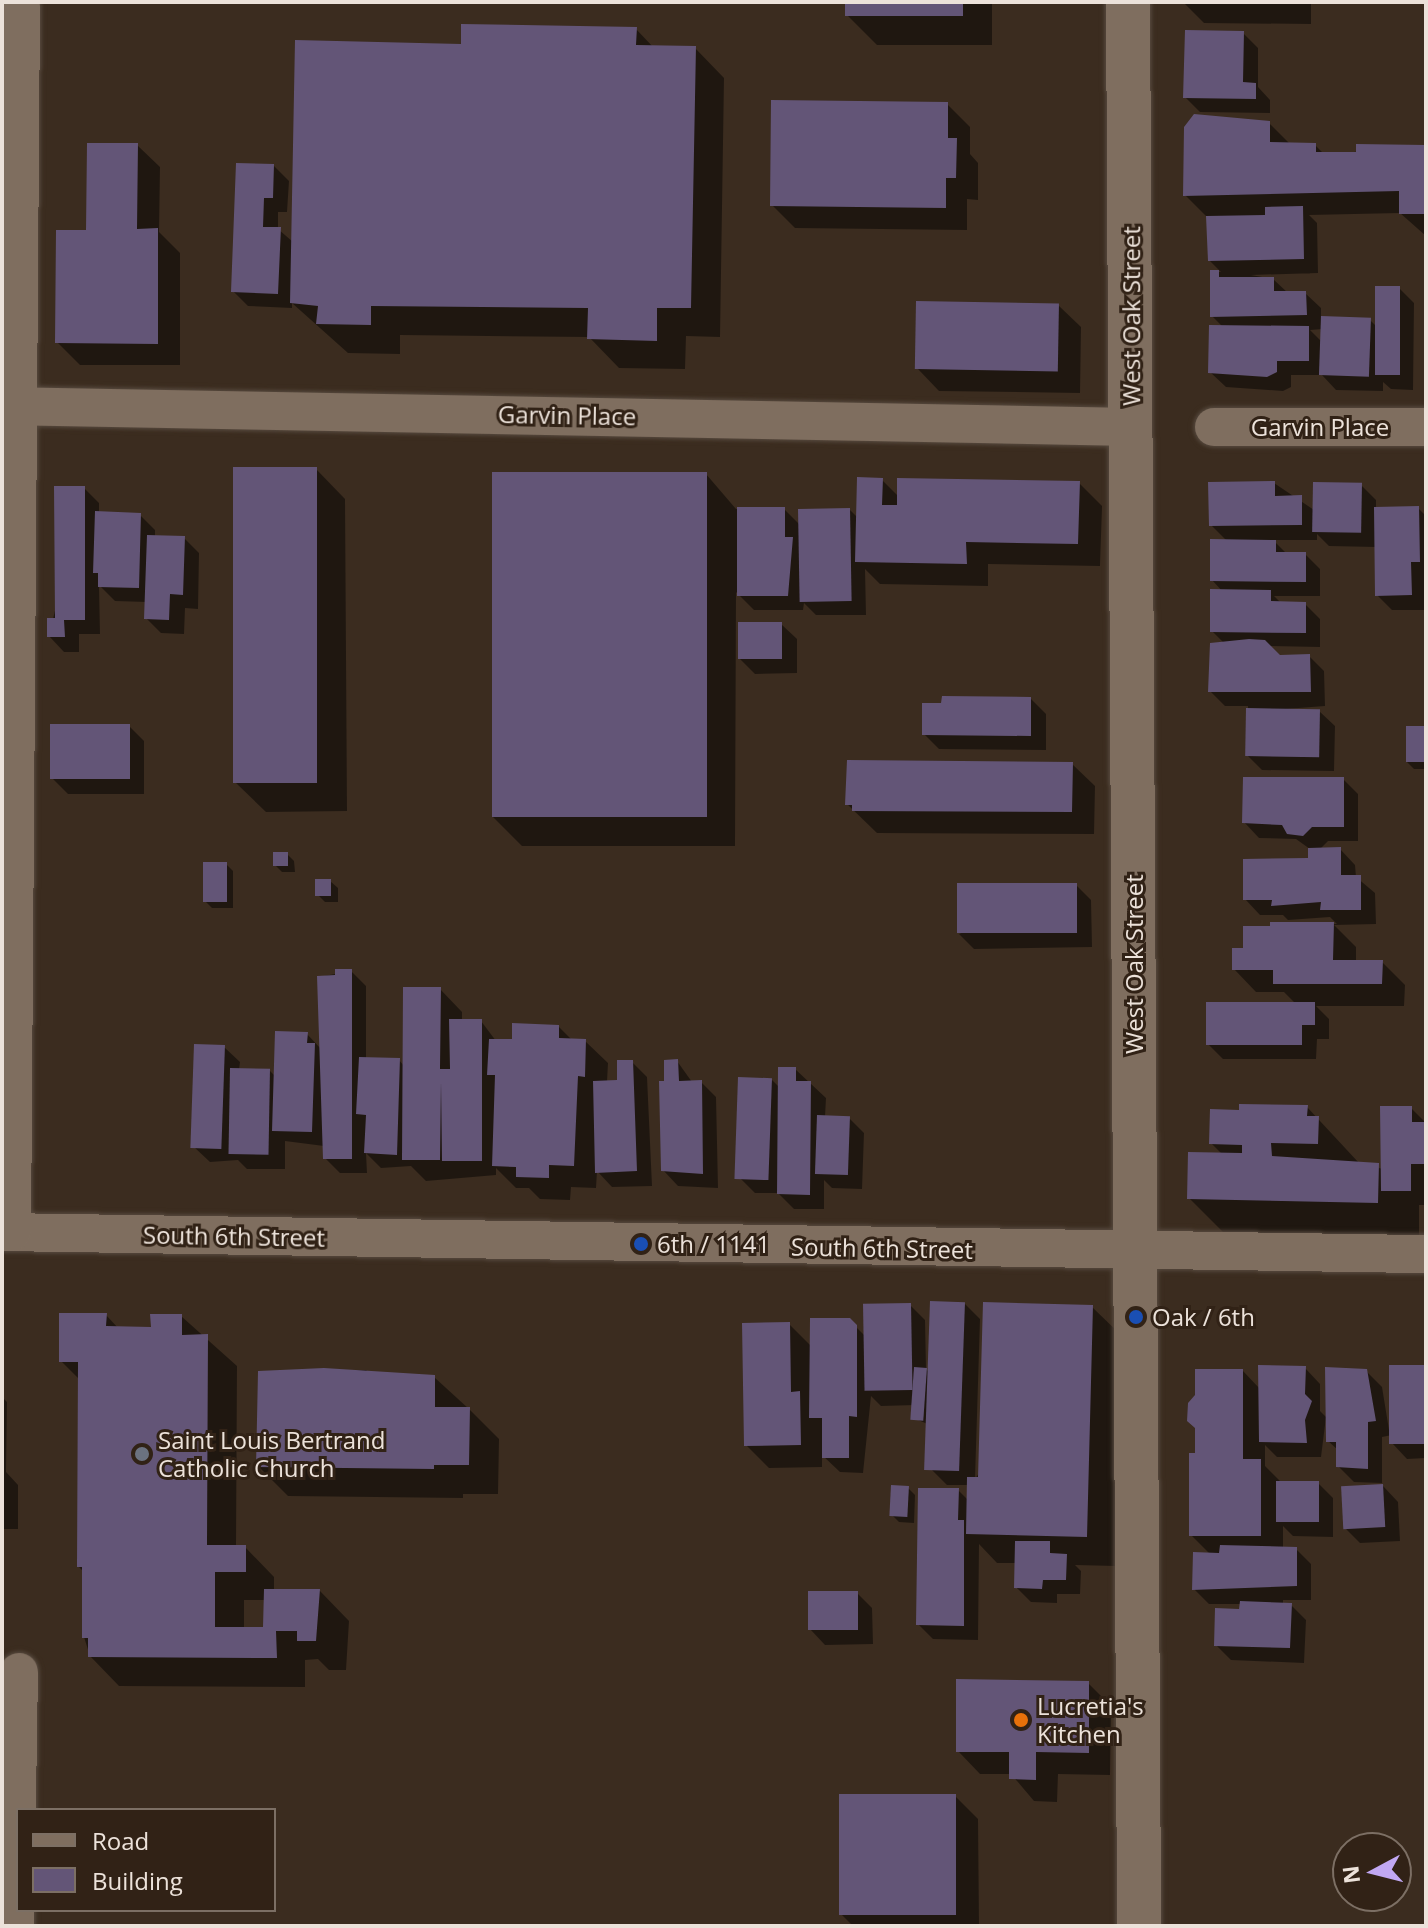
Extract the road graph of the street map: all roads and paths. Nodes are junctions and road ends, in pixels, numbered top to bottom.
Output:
1 (1128, 2) edge
2 (21, 6) dead end
3 (11, 406) edge
4 (1132, 427) junction
5 (1214, 427) dead end
6 (1426, 427) edge
7 (7, 1232) edge
8 (1135, 1250) junction
9 (1426, 1254) edge
10 (19, 1672) dead end
11 (17, 1808) edge
12 (16, 1862) edge
13 (15, 1926) edge
14 (1139, 1926) edge

1 - 4 main road, West Oak Street
2 - 3 street
3 - 4 street, Garvin Place
3 - 7 street
4 - 8 main road, West Oak Street
5 - 6 street, Garvin Place
7 - 8 street, South 6th Street
8 - 9 street, South 6th Street
8 - 14 main road, West Oak Street
10 - 11 street
12 - 13 street

